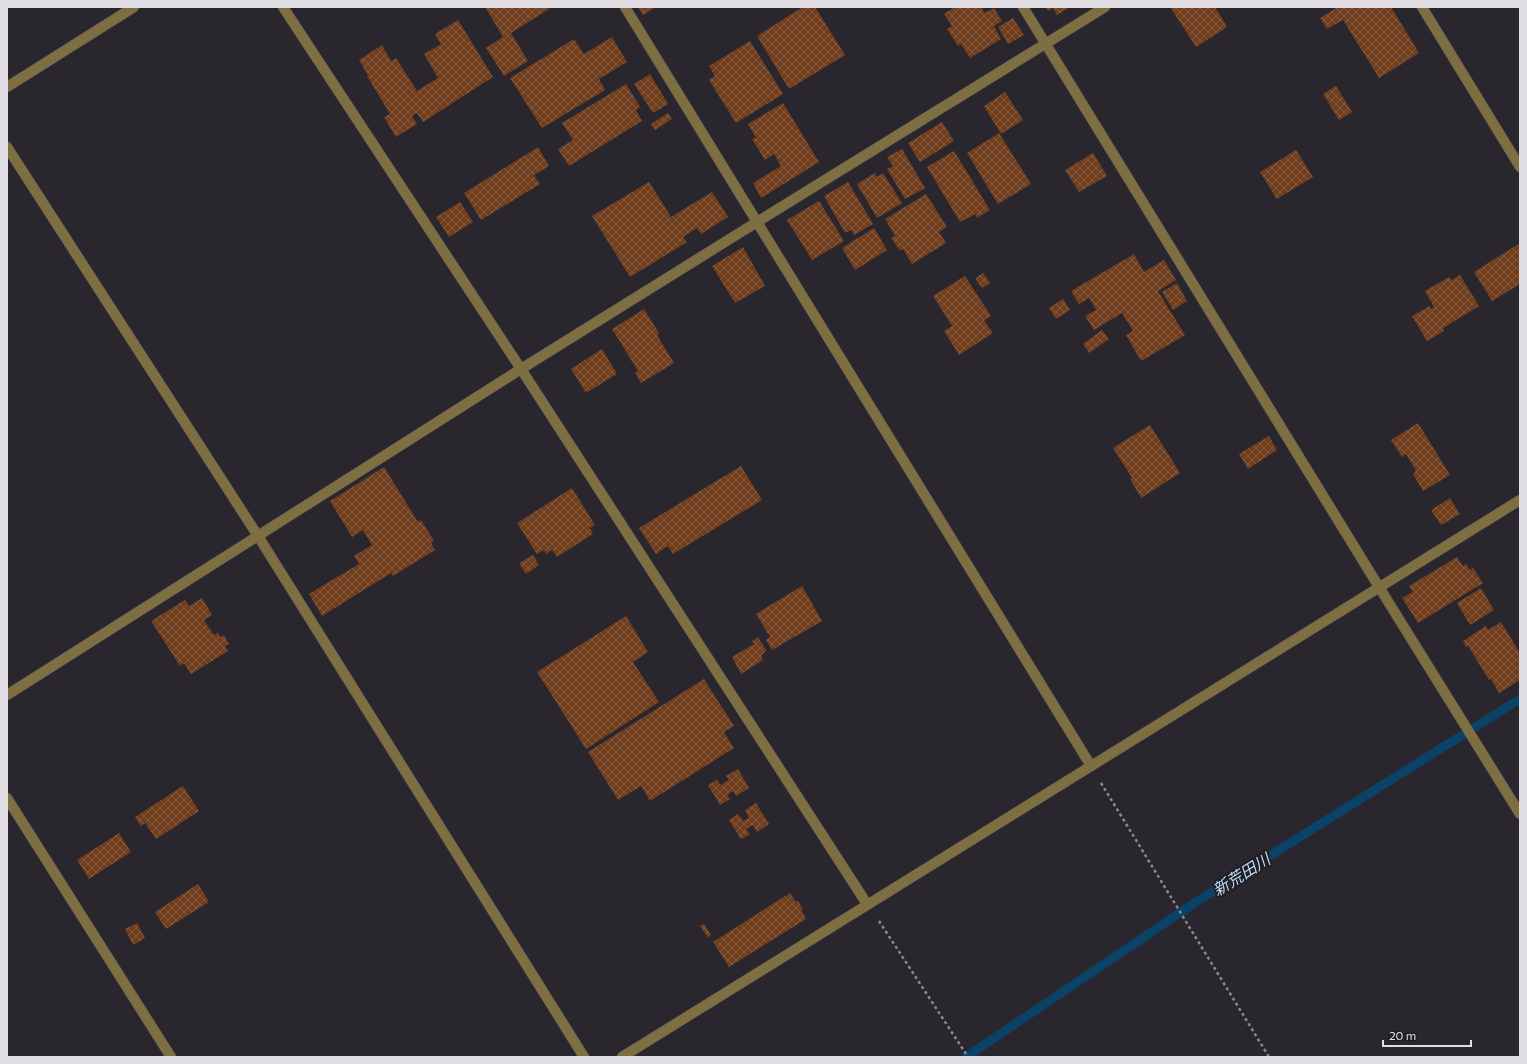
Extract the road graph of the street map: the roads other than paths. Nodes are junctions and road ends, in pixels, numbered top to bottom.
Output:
1 (134, 7) edge
2 (283, 7) edge
3 (625, 7) edge
4 (1023, 7) edge
5 (1105, 7) edge
6 (1422, 7) edge
7 (1046, 44) junction
8 (7, 87) edge
9 (7, 148) edge
10 (1520, 167) edge
11 (756, 222) junction
12 (521, 369) junction
13 (1520, 500) edge
14 (258, 536) junction
15 (1379, 588) junction
16 (7, 695) edge
17 (1091, 766) junction
18 (7, 798) edge
19 (1520, 814) edge
20 (867, 904) junction
21 (171, 1057) edge
22 (584, 1057) edge
23 (622, 1057) edge

1 - 8 street
2 - 12 street
3 - 11 street
4 - 7 street
5 - 7 street
6 - 10 street
7 - 11 street
7 - 15 street
9 - 14 street
11 - 12 street
11 - 17 street
12 - 14 street
12 - 20 street
13 - 15 street
14 - 16 street
14 - 22 street
15 - 17 street
15 - 19 street
17 - 20 street
18 - 21 street
20 - 23 street

